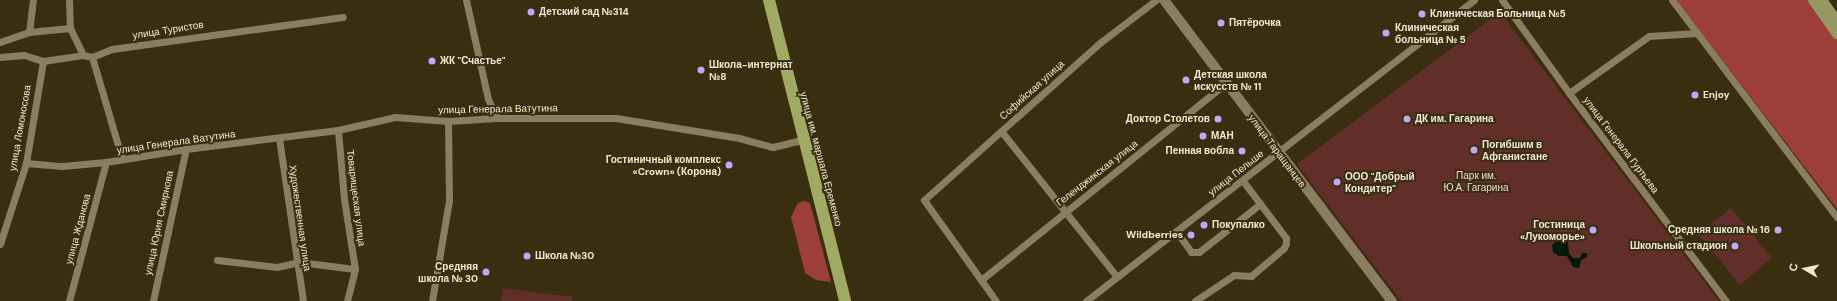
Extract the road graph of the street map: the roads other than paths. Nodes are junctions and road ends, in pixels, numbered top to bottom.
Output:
1 (33, 0) edge
2 (69, 0) edge
3 (466, 0) edge
4 (769, 0) edge
5 (1156, 0) edge
6 (1164, 0) edge
7 (1474, 0) edge
8 (1502, 0) edge
9 (1672, 0) edge
10 (1813, 0) edge
11 (1822, 0) edge
12 (342, 17) dead end
13 (1837, 21) edge
14 (70, 28) junction
15 (29, 32) junction
16 (1697, 33) junction
17 (1837, 34) edge
18 (0, 42) edge
19 (84, 55) junction
20 (92, 57) junction
21 (0, 58) edge
22 (43, 61) junction
23 (1226, 83) junction
24 (1569, 93) junction
25 (497, 118) junction
26 (448, 122) junction
27 (338, 130) junction
28 (1001, 131) junction
29 (279, 138) junction
30 (802, 140) junction
31 (186, 149) junction
32 (1278, 153) junction
33 (122, 160) junction
34 (106, 162) junction
35 (26, 163) junction
36 (1243, 181) junction
37 (1260, 204) junction
38 (1066, 210) junction
39 (1837, 217) edge
40 (1176, 231) junction
41 (0, 244) edge
42 (218, 260) dead end
43 (296, 262) junction
44 (355, 268) junction
45 (1118, 277) junction
46 (981, 280) junction
47 (69, 301) edge
48 (153, 301) edge
49 (303, 301) edge
50 (347, 301) edge
51 (432, 301) edge
52 (845, 301) edge
53 (996, 301) edge
54 (1086, 301) edge
55 (1195, 301) edge
56 (1392, 301) edge
57 (1726, 301) edge

1 - 15 street
2 - 14 street
3 - 25 street
4 - 30 highway, улица им. маршала Еременко
5 - 28 street, Софийская улица
6 - 23 street, улица Таращанцев
7 - 32 street, улица Пельше
8 - 24 street, улица Генерала Гуртьева
9 - 16 street
10 - 17 main road
11 - 13 main road
12 - 20 street, улица Туристов
14 - 15 street
14 - 19 street
15 - 18 street
16 - 24 street
16 - 39 street
19 - 20 street
19 - 22 street
20 - 33 street
21 - 22 street
22 - 35 street, улица Ломоносова
23 - 32 street, улица Таращанцев
23 - 38 street, Геленджикская улица
24 - 57 street, улица Генерала Гуртьева
25 - 26 street, улица Генерала Ватутина
25 - 30 street, улица Генерала Ватутина
26 - 27 street, улица Генерала Ватутина
26 - 51 street
27 - 29 street, улица Генерала Ватутина
27 - 44 street, Товарищеская улица
28 - 38 street
28 - 46 street, Софийская улица
29 - 31 street, улица Генерала Ватутина
29 - 43 street, Художественная улица
30 - 52 highway, улица им. маршала Еременко
31 - 33 street, улица Генерала Ватутина
31 - 48 street, улица Юрия Смирнова
32 - 36 street, улица Пельше
32 - 56 street, улица Таращанцев
33 - 34 street, улица Генерала Ватутина
34 - 35 street, улица Генерала Ватутина
34 - 47 street, улица Жданова
35 - 41 street, улица Ломоносова
36 - 37 street
36 - 40 street, улица Пельше
37 - 40 street
37 - 55 street
38 - 45 street
38 - 46 street, Геленджикская улица
40 - 45 street, улица Пельше
42 - 43 street
43 - 44 street
43 - 49 street, Художественная улица
44 - 50 street
45 - 54 street, улица Пельше
46 - 53 street

